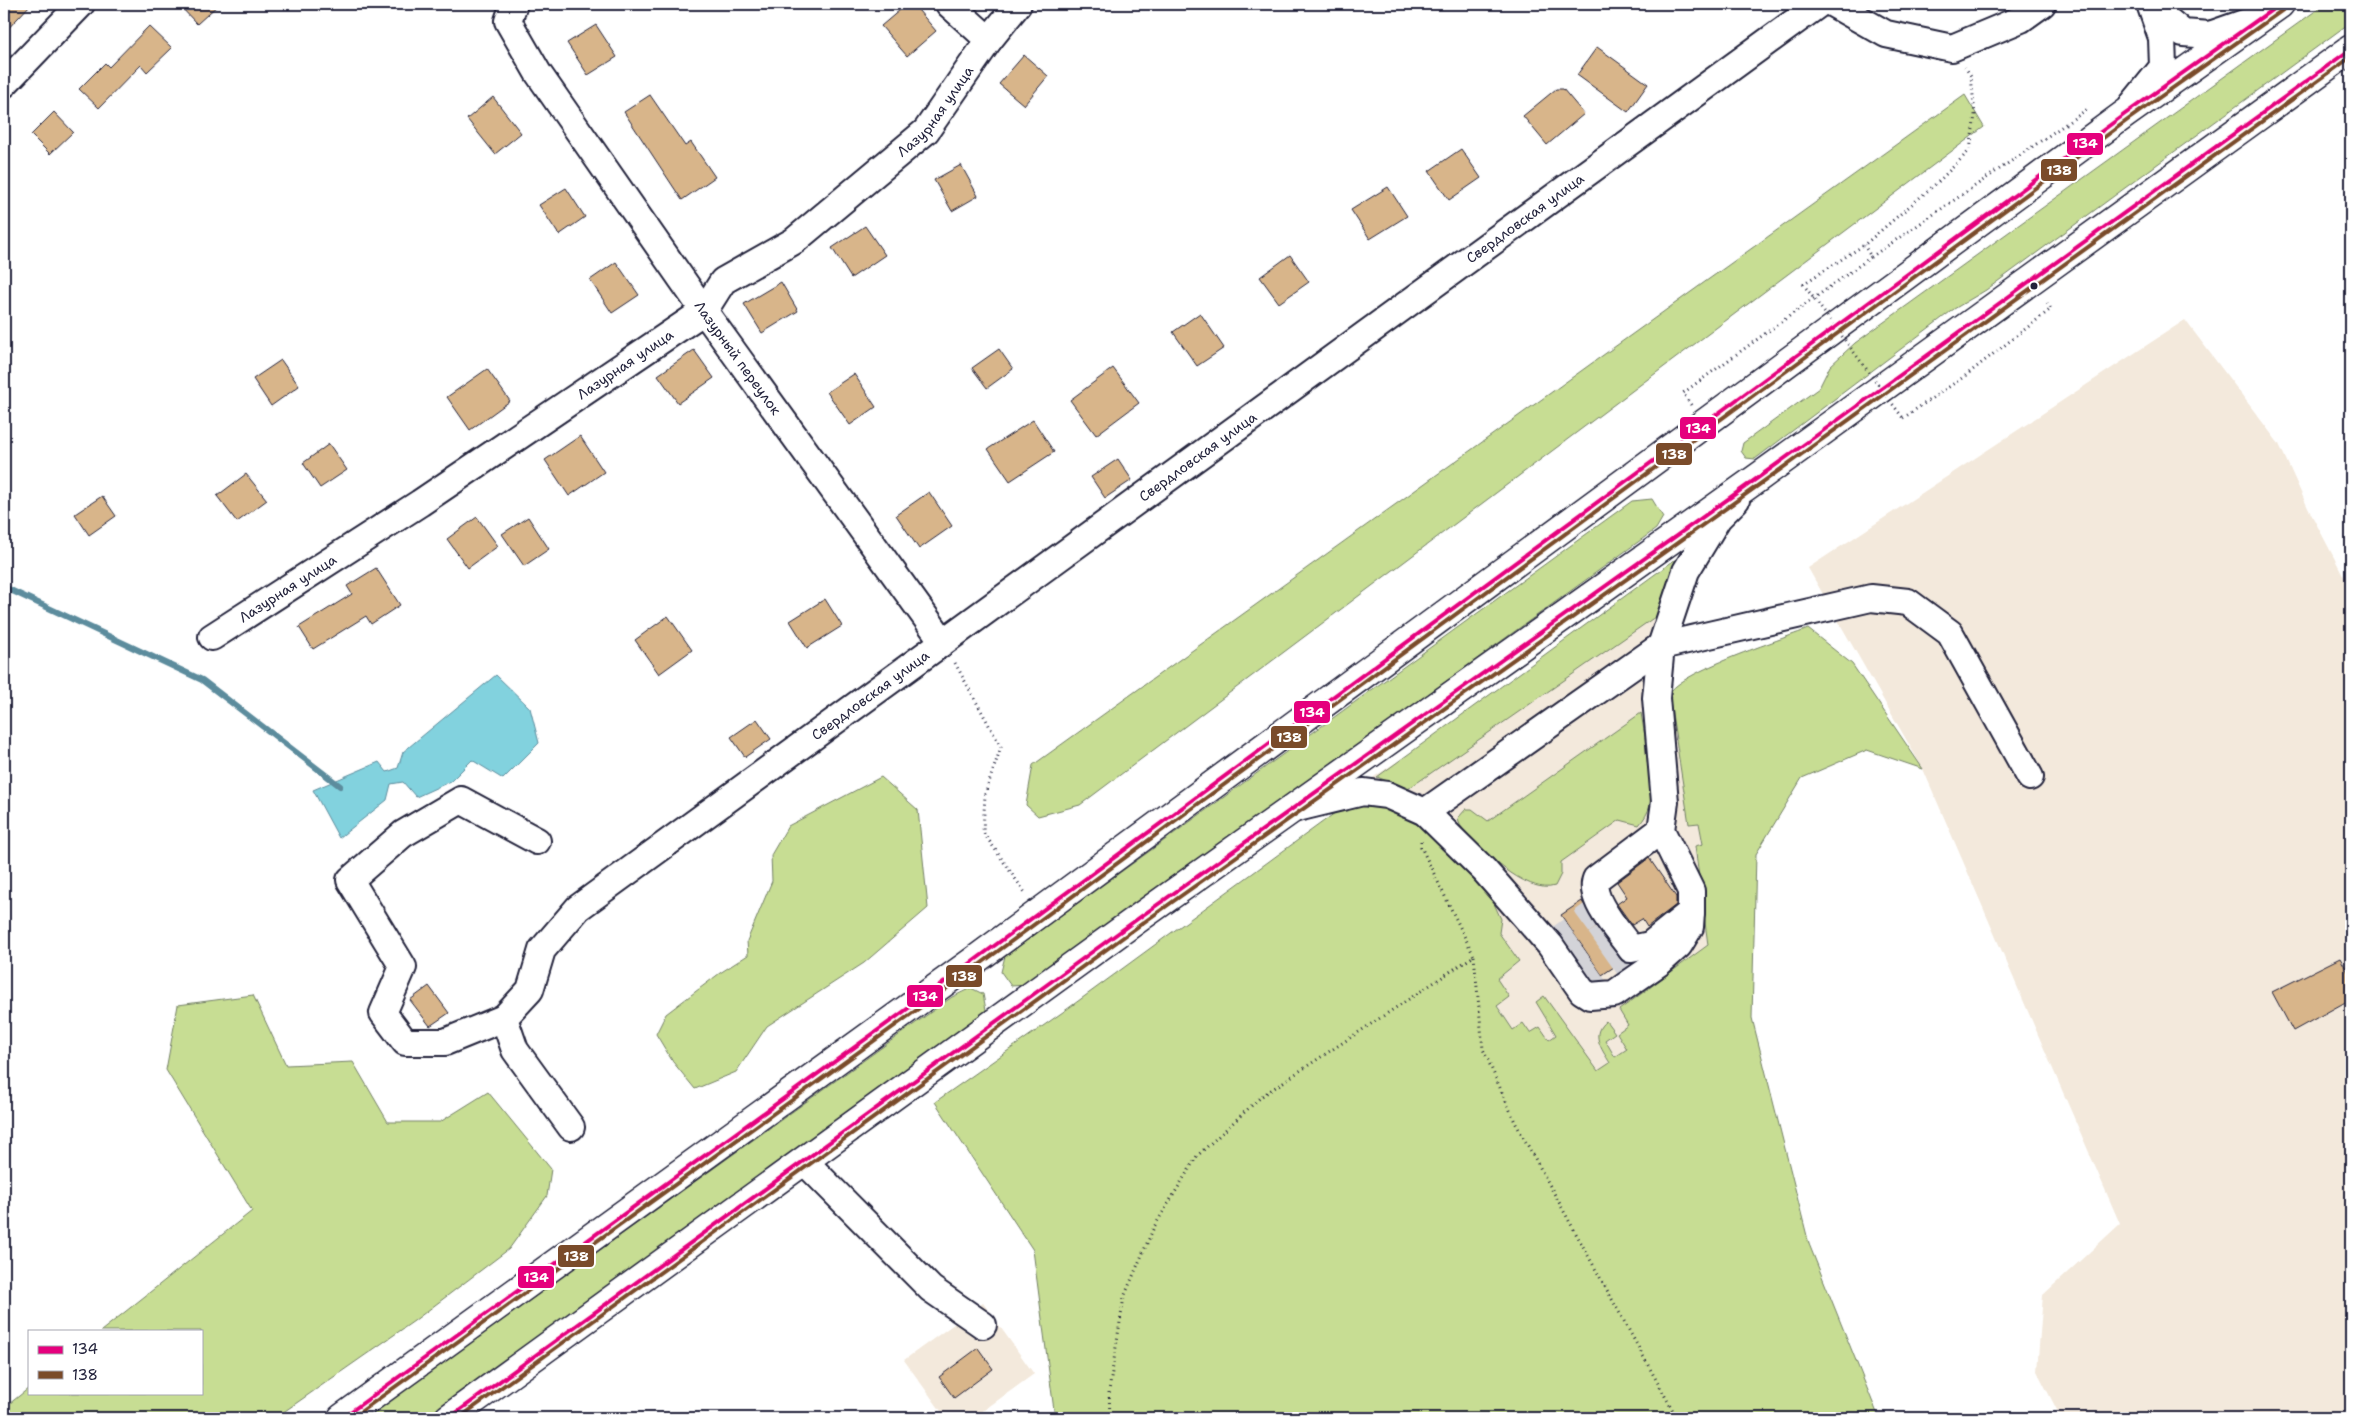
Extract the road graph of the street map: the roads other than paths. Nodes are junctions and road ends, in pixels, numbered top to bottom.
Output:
1 (81, 4) edge
2 (514, 4) edge
3 (949, 4) edge
4 (1018, 4) edge
5 (1819, 4) edge
6 (1833, 4) edge
7 (2042, 4) edge
8 (2151, 5) edge
9 (2270, 11) edge
10 (989, 40) junction
11 (2351, 48) edge
12 (4, 84) edge
13 (2125, 114) junction
14 (704, 311) junction
15 (1759, 477) junction
16 (212, 637) dead end
17 (942, 640) junction
18 (1661, 646) junction
19 (2030, 777) dead end
20 (1292, 809) junction
21 (1425, 812) junction
22 (1661, 830) junction
23 (537, 841) dead end
24 (1691, 912) junction
25 (504, 1018) junction
26 (571, 1127) dead end
27 (805, 1162) junction
28 (983, 1325) dead end
29 (342, 1418) edge
30 (449, 1418) edge

1 - 12 street
2 - 14 street, Лазурный переулок
3 - 10 street
4 - 10 street, Лазурная улица
5 - 17 street, Свердловская улица
6 - 7 street
8 - 9 street
8 - 13 street
9 - 13 main road
10 - 14 street, Лазурная улица
11 - 15 main road
13 - 29 main road
14 - 16 street, Лазурная улица
14 - 17 street, Лазурный переулок
15 - 18 street
15 - 20 main road
17 - 25 street, Свердловская улица
18 - 19 street
18 - 21 street
18 - 22 street
20 - 21 street
20 - 27 main road
21 - 24 street
22 - 24 street
22 - 24 street
23 - 25 street
25 - 26 street
27 - 28 street
27 - 30 main road

